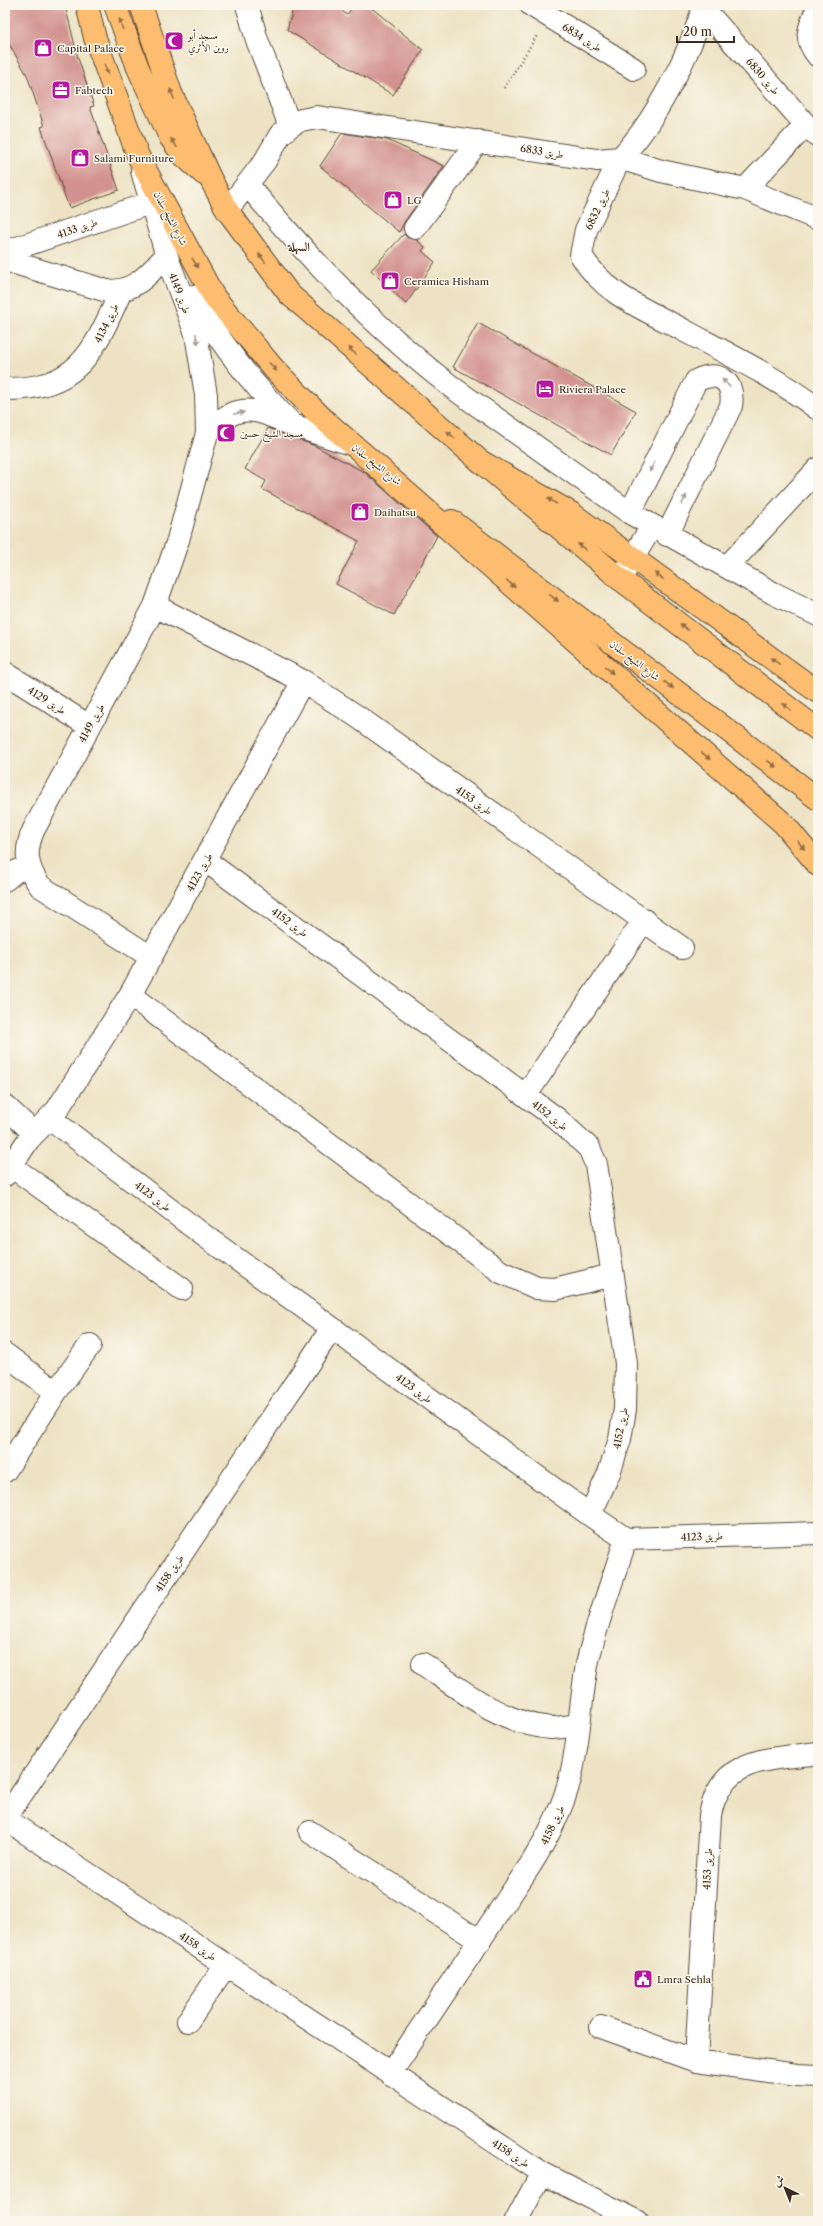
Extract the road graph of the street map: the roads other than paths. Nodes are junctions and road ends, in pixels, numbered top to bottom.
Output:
1 (87, 5) edge
2 (115, 5) edge
3 (141, 5) edge
4 (247, 5) edge
5 (531, 5) edge
6 (703, 7) edge
7 (818, 7) edge
8 (818, 56) edge
9 (634, 69) dead end
10 (290, 126) junction
11 (812, 130) edge
12 (478, 141) junction
13 (138, 156) junction
14 (620, 158) junction
15 (211, 180) junction
16 (247, 184) junction
17 (745, 189) junction
18 (150, 203) junction
19 (226, 210) junction
20 (818, 219) edge
21 (414, 228) dead end
22 (164, 249) junction
23 (5, 252) edge
24 (5, 260) edge
25 (120, 292) junction
26 (5, 389) edge
27 (818, 409) edge
28 (293, 425) junction
29 (207, 433) junction
30 (358, 450) junction
31 (480, 461) junction
32 (818, 469) edge
33 (630, 513) junction
34 (659, 531) junction
35 (634, 558) junction
36 (727, 567) junction
37 (620, 579) junction
38 (156, 606) junction
39 (818, 616) edge
40 (5, 673) edge
41 (303, 682) junction
42 (818, 692) edge
43 (89, 726) junction
44 (818, 730) edge
45 (818, 799) edge
46 (206, 861) junction
47 (818, 865) edge
48 (29, 866) junction
49 (5, 880) edge
50 (644, 920) junction
51 (682, 948) dead end
52 (151, 958) junction
53 (130, 995) junction
54 (526, 1095) junction
55 (5, 1106) edge
56 (51, 1119) junction
57 (34, 1133) junction
58 (8, 1170) edge
59 (612, 1275) junction
60 (182, 1289) dead end
61 (332, 1328) junction
62 (90, 1345) dead end
63 (5, 1354) edge
64 (56, 1392) junction
65 (5, 1471) edge
66 (590, 1515) junction
67 (818, 1533) edge
68 (626, 1538) junction
69 (424, 1664) dead end
70 (579, 1725) junction
71 (818, 1753) edge
72 (5, 1819) edge
73 (310, 1832) dead end
74 (480, 1941) junction
75 (226, 1965) junction
76 (188, 2021) dead end
77 (601, 2027) dead end
78 (696, 2061) junction
79 (390, 2074) junction
80 (818, 2076) edge
81 (542, 2173) junction
82 (516, 2221) edge
83 (637, 2221) edge

1 -> 13 main road, شارع الشيخ سلمان
15 -> 2 main road
15 -> 3 main road
4 - 10 street
5 - 9 street, طريق 6834
6 - 11 street, طريق 6830
6 - 14 street
7 - 8 street
10 - 12 street, طريق 6833
10 - 16 street
11 - 17 street, طريق 6830
12 - 14 street, طريق 6833
12 - 21 street
13 - 18 street, طريق 4149
13 -> 30 main road, شارع الشيخ سلمان
14 - 17 street
14 - 27 street, طريق 6832
15 - 19 main road
16 - 19 street
16 - 33 street
17 - 20 street
18 - 22 street, طريق 4149
18 - 23 street, طريق 4133
31 -> 19 main road
22 - 25 street
22 - 28 street
22 -> 29 street, طريق 4149
24 - 25 street
25 - 26 street, طريق 4134
29 -> 28 street
28 - 30 street
29 - 38 street, طريق 4149
30 -> 45 main road, شارع الشيخ سلمان
30 -> 47 main road
35 -> 31 main road
37 -> 31 main road
32 - 36 street
33 - 34 street
34 -> 33 street
34 - 35 street
34 - 36 street
35 - 37 street
42 -> 35 main road
36 - 39 street
44 -> 37 main road
38 - 41 street, طريق 4153
38 - 43 street, طريق 4149
40 - 43 street, طريق 4129
41 - 46 street, طريق 4123
41 - 50 street, طريق 4153
43 - 48 street, طريق 4149
46 - 52 street, طريق 4123
46 - 54 street, طريق 4152
48 - 49 street
48 - 52 street, طريق 4149
50 - 51 street, طريق 4153
50 - 54 street
52 - 53 street, طريق 4123
53 - 56 street, طريق 4123
53 - 59 street
54 - 59 street, طريق 4152
55 - 57 street
56 - 57 street, طريق 4123
56 - 61 street, طريق 4123
57 - 58 street, طريق 4123
58 - 60 street
59 - 66 street, طريق 4152
61 - 66 street, طريق 4123
61 - 72 street, طريق 4158
62 - 64 street
63 - 64 street
64 - 65 street
66 - 68 street, طريق 4123
67 - 68 street, طريق 4123
68 - 70 street, طريق 4158
69 - 70 street
70 - 74 street, طريق 4158
71 - 78 street, طريق 4153
72 - 75 street, طريق 4158
73 - 74 street
74 - 79 street, طريق 4158
75 - 76 street
75 - 79 street, طريق 4158
77 - 78 street
78 - 80 street
79 - 81 street, طريق 4158
81 - 82 street
81 - 83 street, طريق 4158

